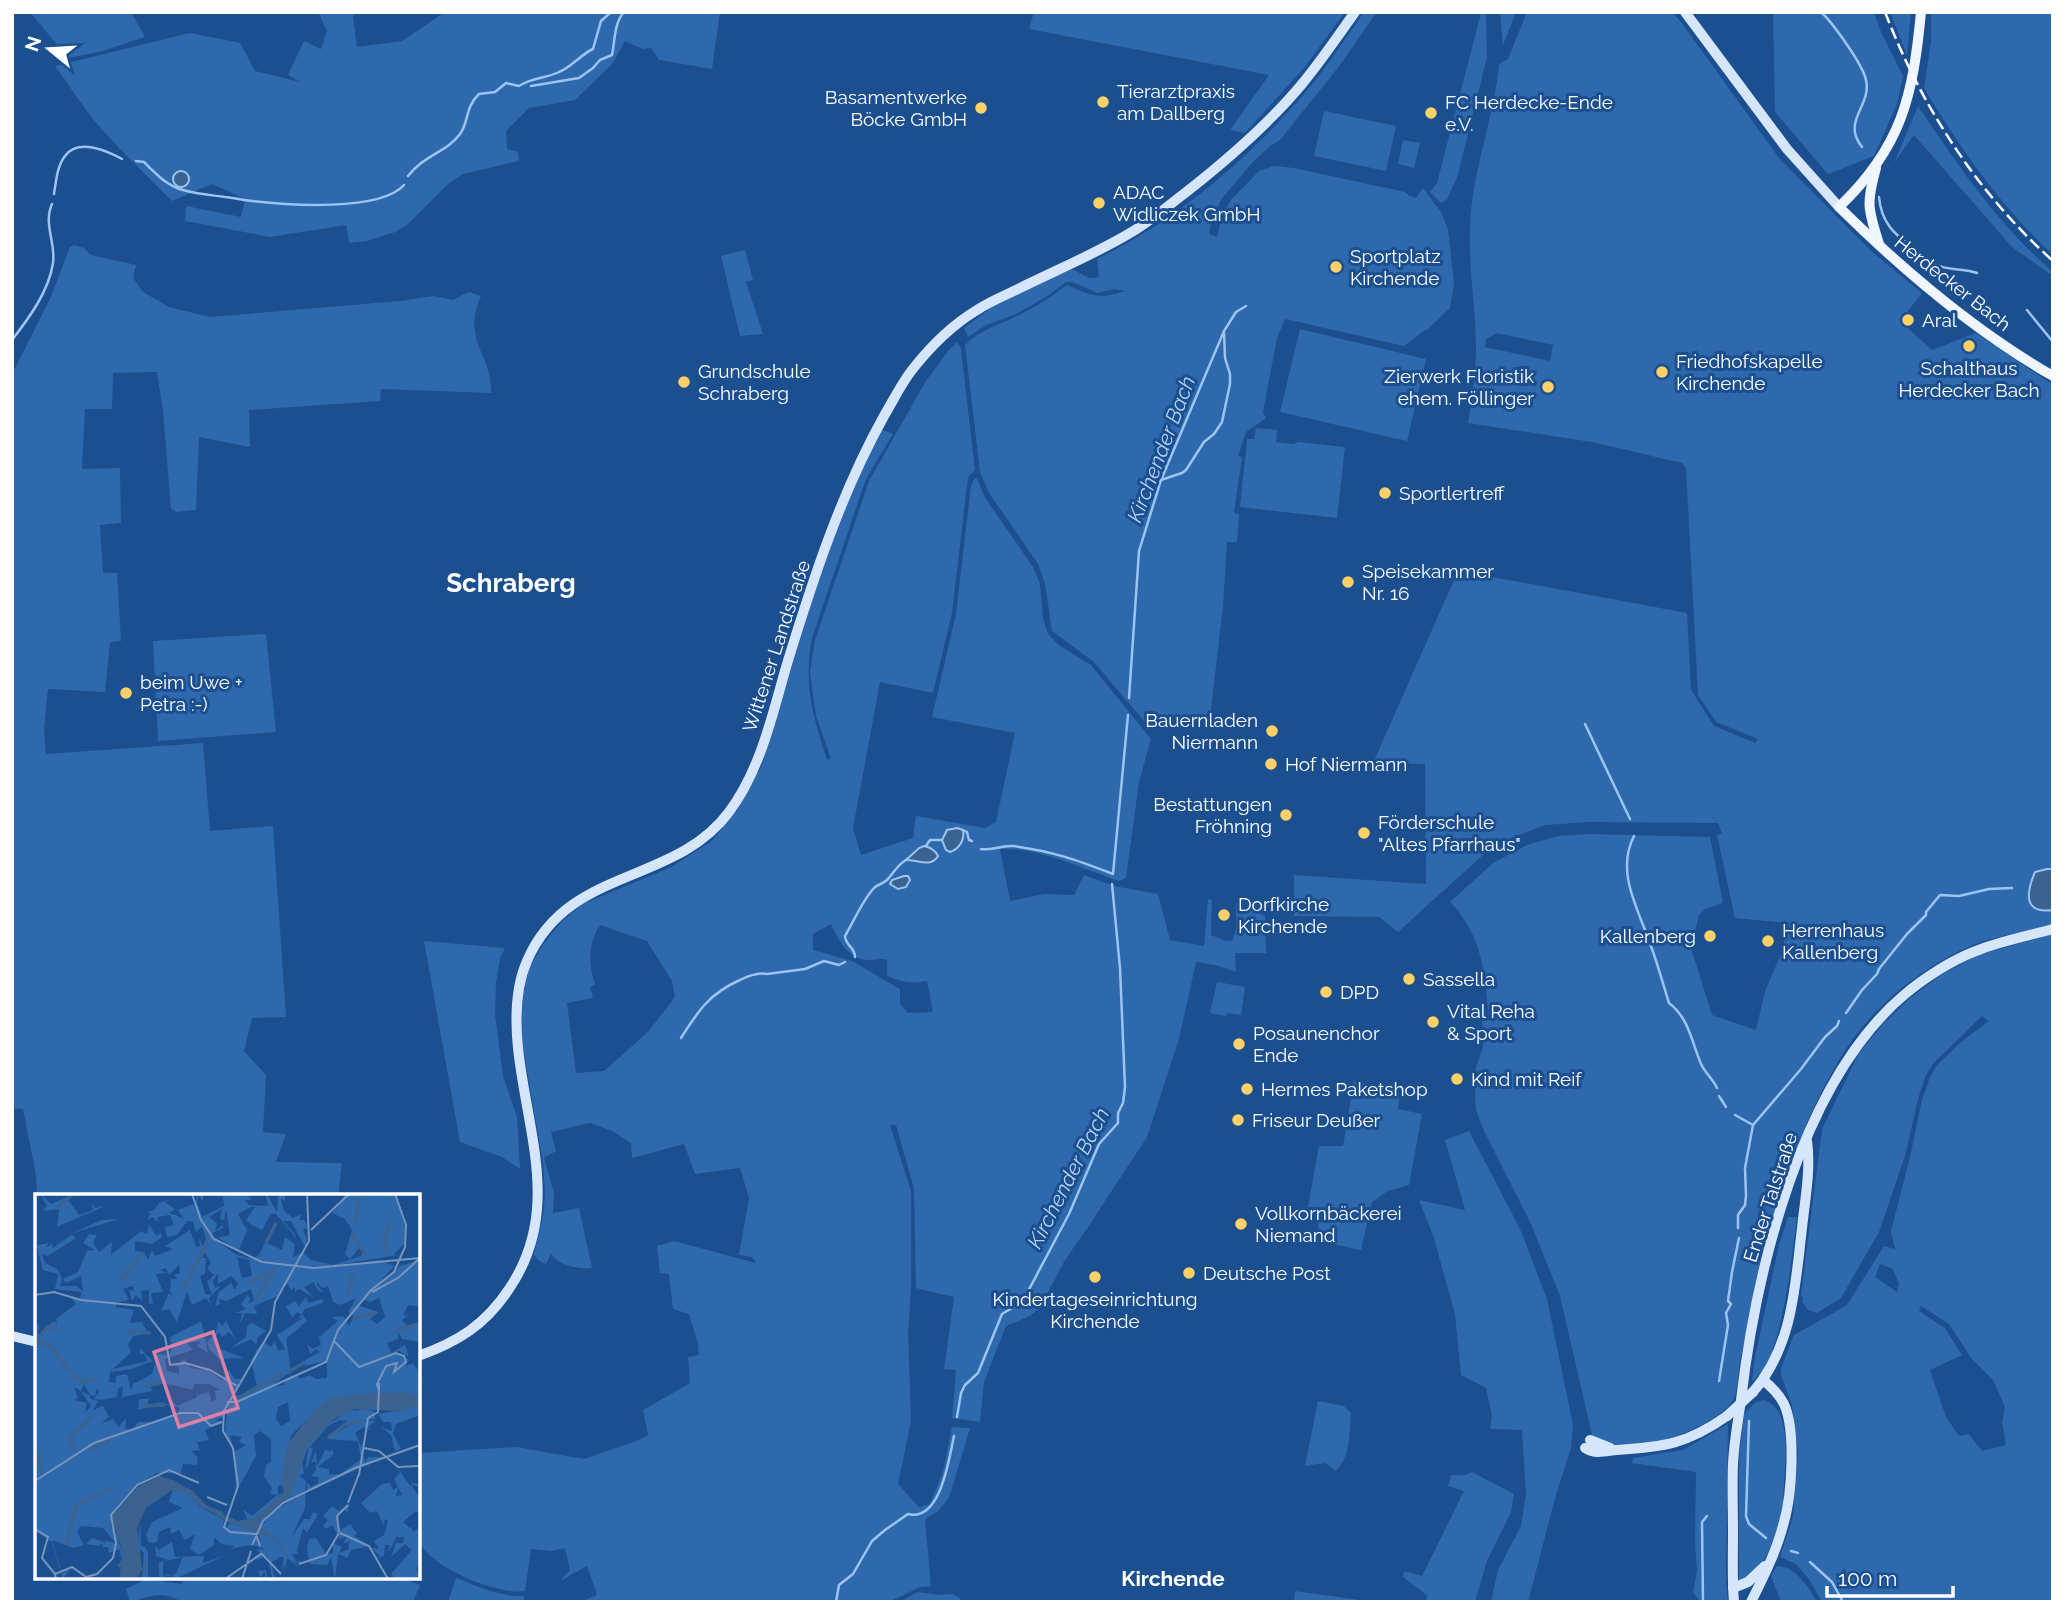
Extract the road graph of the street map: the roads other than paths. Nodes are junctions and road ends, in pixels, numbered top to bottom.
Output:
1 (1355, 12) edge
2 (1685, 12) edge
3 (1921, 12) edge
4 (1877, 165) junction
5 (1839, 207) junction
6 (1880, 247) junction
7 (2053, 376) edge
8 (2053, 929) edge
9 (1807, 1138) junction
10 (12, 1336) edge
11 (35, 1342) edge
12 (420, 1355) edge
13 (1763, 1380) junction
14 (1587, 1444) dead end
15 (1771, 1561) junction
16 (1733, 1588) junction
17 (1734, 1602) edge
18 (1751, 1602) edge

1 - 12 main road, Wittener Landstraße
2 - 5 main road
3 - 4 main road
4 - 5 main road
4 - 6 main road
5 - 6 main road, Herdecker Bach
6 - 7 main road, Herdecker Bach
8 - 9 main road, Ender Talstraße
9 - 13 main road
9 - 16 main road, Ender Talstraße
10 - 11 main road
13 - 14 main road, bridge
13 - 15 main road
15 - 16 main road
15 - 18 main road
16 - 17 main road, Ender Talstraße

